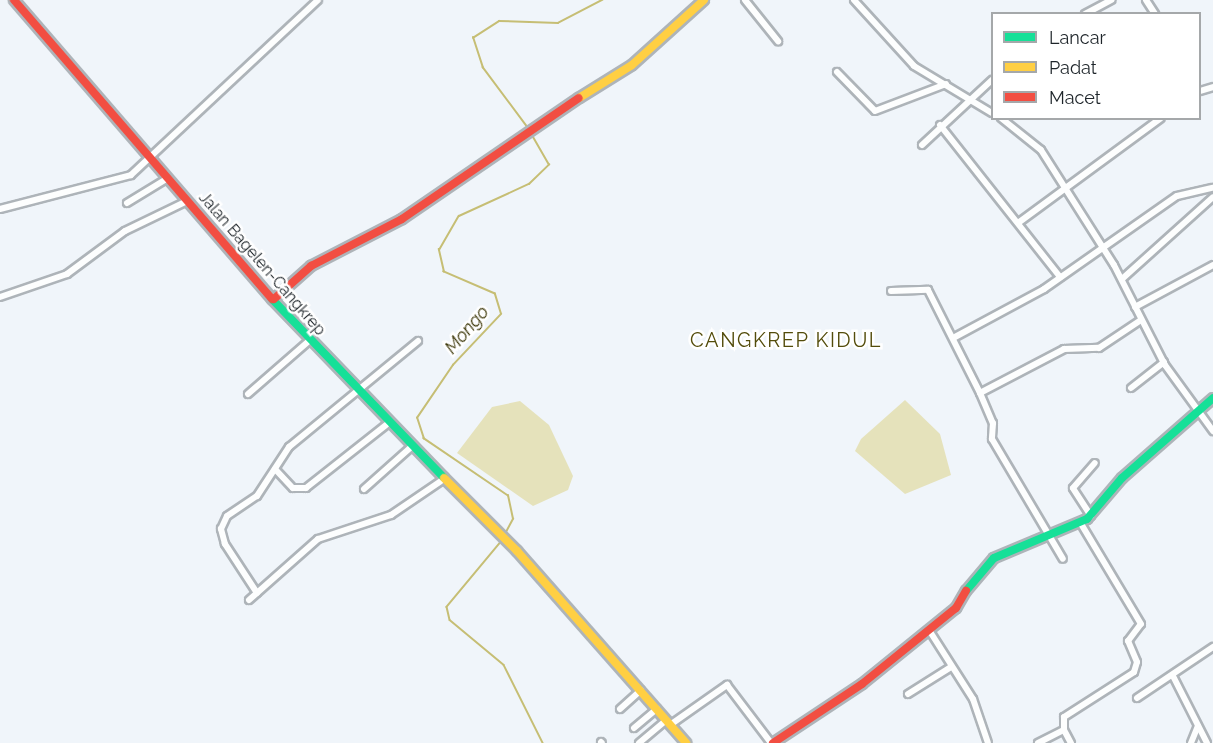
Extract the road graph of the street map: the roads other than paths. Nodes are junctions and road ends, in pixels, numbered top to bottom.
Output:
1 (14, 0) edge
2 (318, 0) edge
3 (704, 0) edge
4 (745, 0) edge
5 (854, 0) edge
6 (1111, 0) edge
7 (1089, 12) edge
8 (778, 41) dead end
9 (837, 72) dead end
10 (991, 81) edge
11 (946, 83) junction
12 (970, 97) junction
13 (991, 112) edge
14 (1004, 120) edge
15 (1158, 120) edge
16 (940, 125) junction
17 (922, 144) dead end
18 (151, 158) junction
19 (168, 178) junction
20 (1213, 189) edge
21 (1066, 190) junction
22 (1213, 196) edge
23 (188, 201) junction
24 (127, 203) dead end
25 (0, 209) edge
26 (1018, 223) junction
27 (1103, 247) junction
28 (1213, 265) edge
29 (1060, 277) junction
30 (1122, 279) junction
31 (891, 291) dead end
32 (0, 297) edge
33 (274, 299) junction
34 (1135, 307) junction
35 (1141, 320) junction
36 (955, 337) junction
37 (309, 341) junction
38 (418, 341) dead end
39 (1164, 362) junction
40 (1131, 388) dead end
41 (354, 390) junction
42 (980, 393) junction
43 (248, 394) dead end
44 (1213, 398) edge
45 (1197, 411) junction
46 (386, 424) junction
47 (1213, 431) edge
48 (410, 448) junction
49 (1095, 464) dead end
50 (275, 469) junction
51 (441, 481) junction
52 (364, 489) dead end
53 (1090, 516) junction
54 (1080, 522) junction
55 (1049, 530) junction
56 (1064, 559) dead end
57 (257, 593) junction
58 (249, 600) dead end
59 (929, 630) junction
60 (1213, 647) edge
61 (951, 667) junction
62 (1173, 676) junction
63 (640, 690) junction
64 (908, 694) dead end
65 (1137, 698) dead end
66 (620, 709) dead end
67 (657, 709) junction
68 (668, 722) junction
69 (1198, 726) junction
70 (634, 728) dead end
71 (1064, 730) junction
72 (786, 734) junction
73 (986, 742) edge
74 (639, 743) edge
75 (686, 743) edge
76 (772, 743) edge
77 (790, 743) edge
78 (1038, 743) edge
79 (1071, 743) edge
80 (1191, 743) edge
81 (1207, 743) edge

1 - 18 street, Jalan Bagelen-Cangkrep
2 - 18 street
3 - 33 street
4 - 8 street
5 - 11 street
6 - 7 street
9 - 11 street
10 - 12 street
11 - 12 street
12 - 13 street
12 - 16 street
14 - 21 street
15 - 21 street
16 - 17 street
16 - 26 street
18 - 19 street, Jalan Bagelen-Cangkrep
18 - 25 street
19 - 23 street, Jalan Bagelen-Cangkrep
19 - 24 street
20 - 27 street
21 - 26 street
21 - 27 street
22 - 30 street
23 - 32 street
23 - 33 street, Jalan Bagelen-Cangkrep
26 - 29 street
27 - 29 street
27 - 30 street
28 - 34 street
29 - 36 street
30 - 34 street
31 - 36 street
33 - 37 street, Jalan Bagelen-Cangkrep
34 - 35 street
35 - 39 street
35 - 42 street
36 - 42 street
37 - 41 street, Jalan Bagelen-Cangkrep
37 - 43 street
38 - 41 street
39 - 40 street
39 - 45 street
41 - 46 street, Jalan Bagelen-Cangkrep
41 - 50 street
42 - 55 street
44 - 45 street
45 - 47 street
45 - 53 street
46 - 48 street, Jalan Bagelen-Cangkrep
46 - 50 street
48 - 51 street, Jalan Bagelen-Cangkrep
48 - 52 street
49 - 53 street
50 - 57 street
51 - 57 street
51 - 63 street, Jalan Bagelen-Cangkrep
53 - 54 street
54 - 55 street
54 - 71 street
55 - 56 street
55 - 59 street
57 - 58 street
59 - 61 street
59 - 72 street
60 - 62 street
61 - 64 street
61 - 73 street
62 - 65 street
62 - 69 street
63 - 66 street
63 - 67 street, Jalan Bagelen-Cangkrep
67 - 68 street, Jalan Bagelen-Cangkrep
67 - 70 street
68 - 74 street
68 - 75 street, Jalan Bagelen-Cangkrep
68 - 76 street
69 - 80 street
69 - 81 street
71 - 78 street
71 - 79 street
72 - 76 street
72 - 77 street

